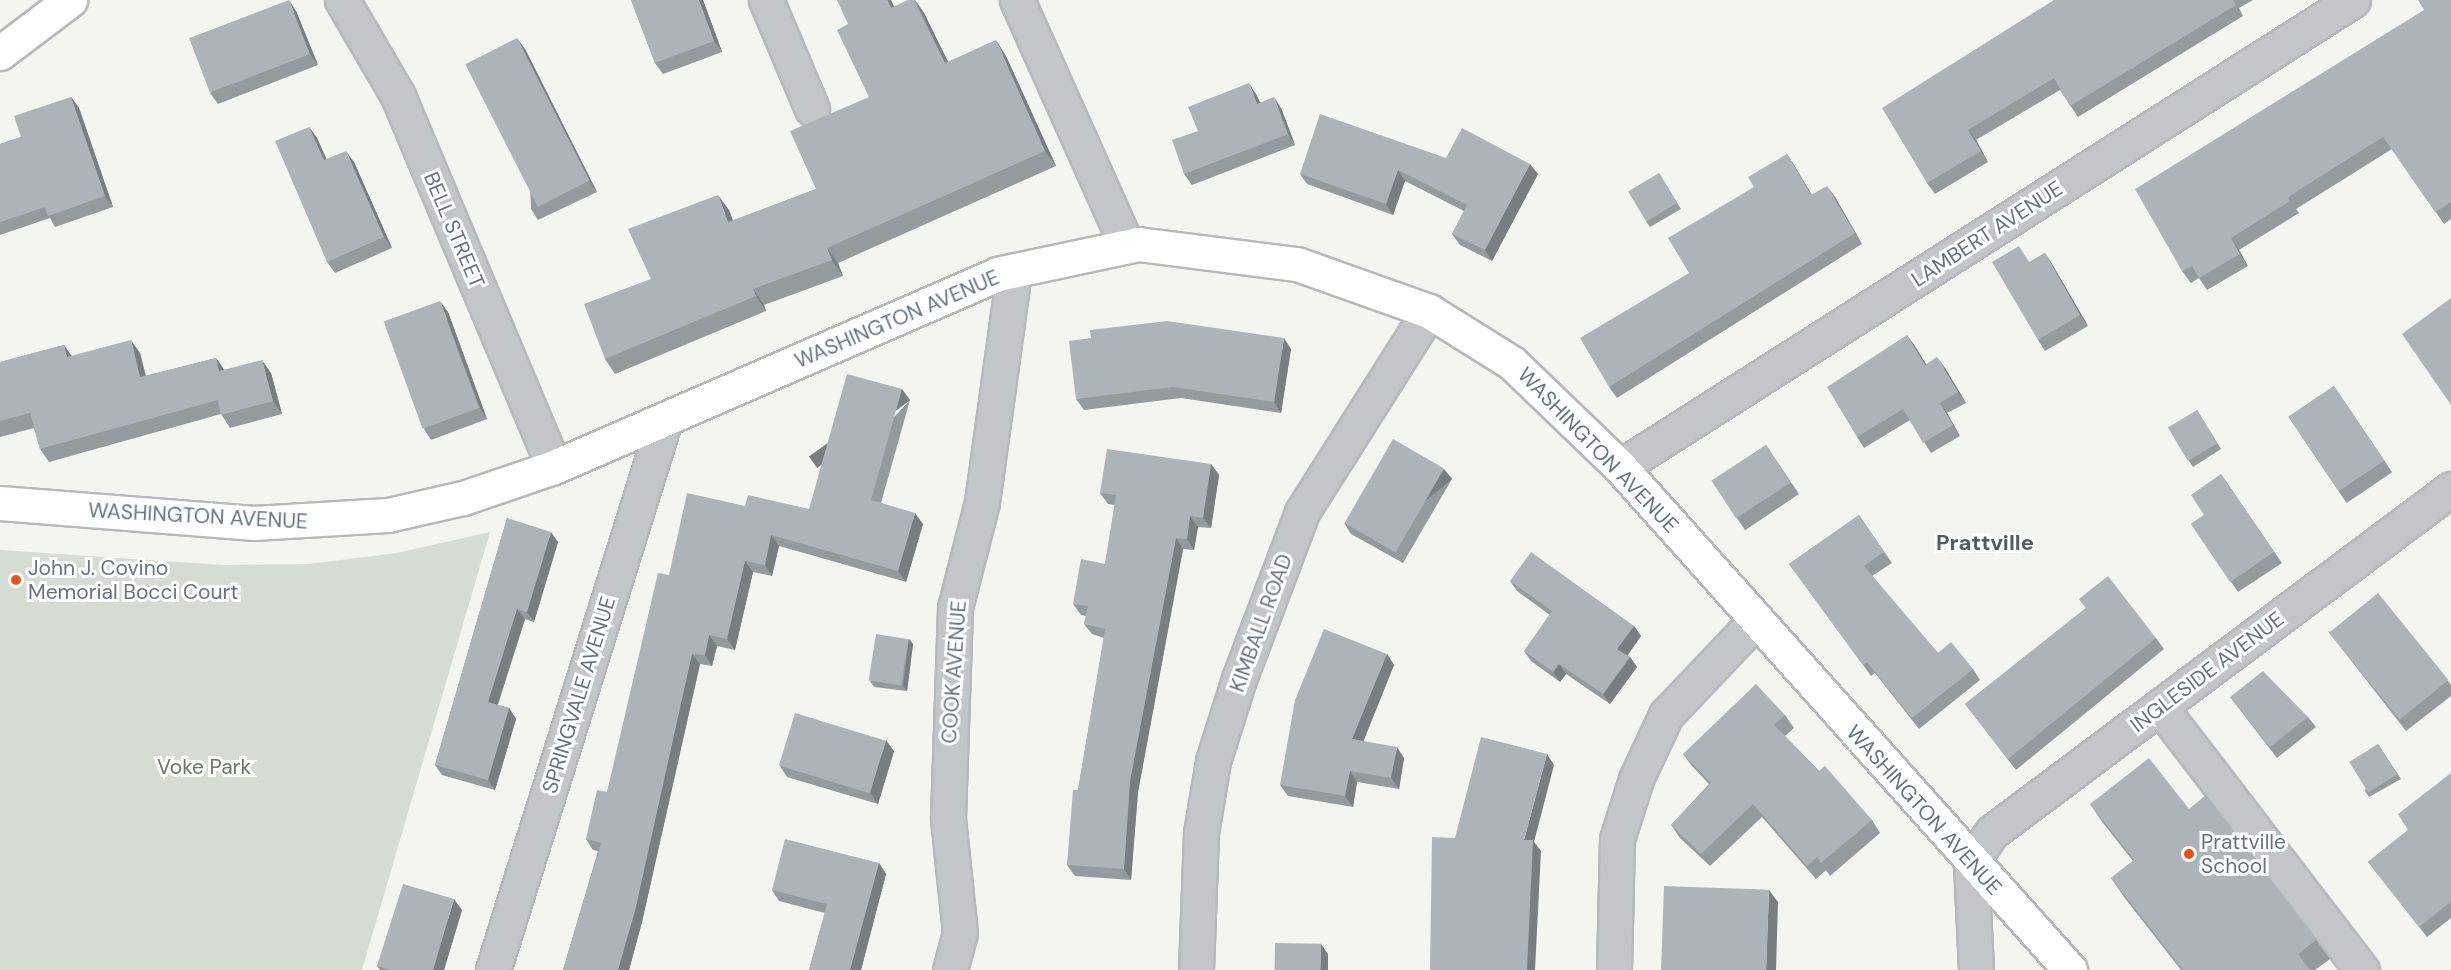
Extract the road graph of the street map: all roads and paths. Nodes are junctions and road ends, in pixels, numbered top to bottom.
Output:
1 (70, 0) edge
2 (342, 0) edge
3 (766, 0) edge
4 (1017, 0) edge
5 (2353, 0) edge
6 (0, 53) edge
7 (812, 110) dead end
8 (1127, 246) junction
9 (1014, 270) junction
10 (1429, 311) junction
11 (665, 420) junction
12 (554, 467) junction
13 (1620, 467) junction
14 (2451, 489) edge
15 (0, 503) edge
16 (1756, 620) junction
17 (2160, 707) junction
18 (1971, 862) junction
19 (493, 970) edge
20 (950, 970) edge
21 (1196, 970) edge
22 (1614, 970) edge
23 (1976, 970) edge
24 (2070, 970) edge
25 (2362, 970) edge

1 - 6 main road
2 - 12 street, BELL STREET
3 - 7 street
4 - 8 street
5 - 13 street, LAMBERT AVENUE
8 - 9 main road, WASHINGTON AVENUE
8 - 10 main road, WASHINGTON AVENUE
9 - 11 main road, WASHINGTON AVENUE
9 - 20 street, COOK AVENUE
10 - 13 main road, WASHINGTON AVENUE
10 - 21 street, KIMBALL ROAD
11 - 12 main road, WASHINGTON AVENUE
11 - 19 street, SPRINGVALE AVENUE
12 - 15 main road, WASHINGTON AVENUE
13 - 16 main road, WASHINGTON AVENUE
14 - 17 street, INGLESIDE AVENUE
16 - 18 main road, WASHINGTON AVENUE
16 - 22 street
17 - 18 street, INGLESIDE AVENUE
17 - 25 street
18 - 23 street
18 - 24 main road, WASHINGTON AVENUE

